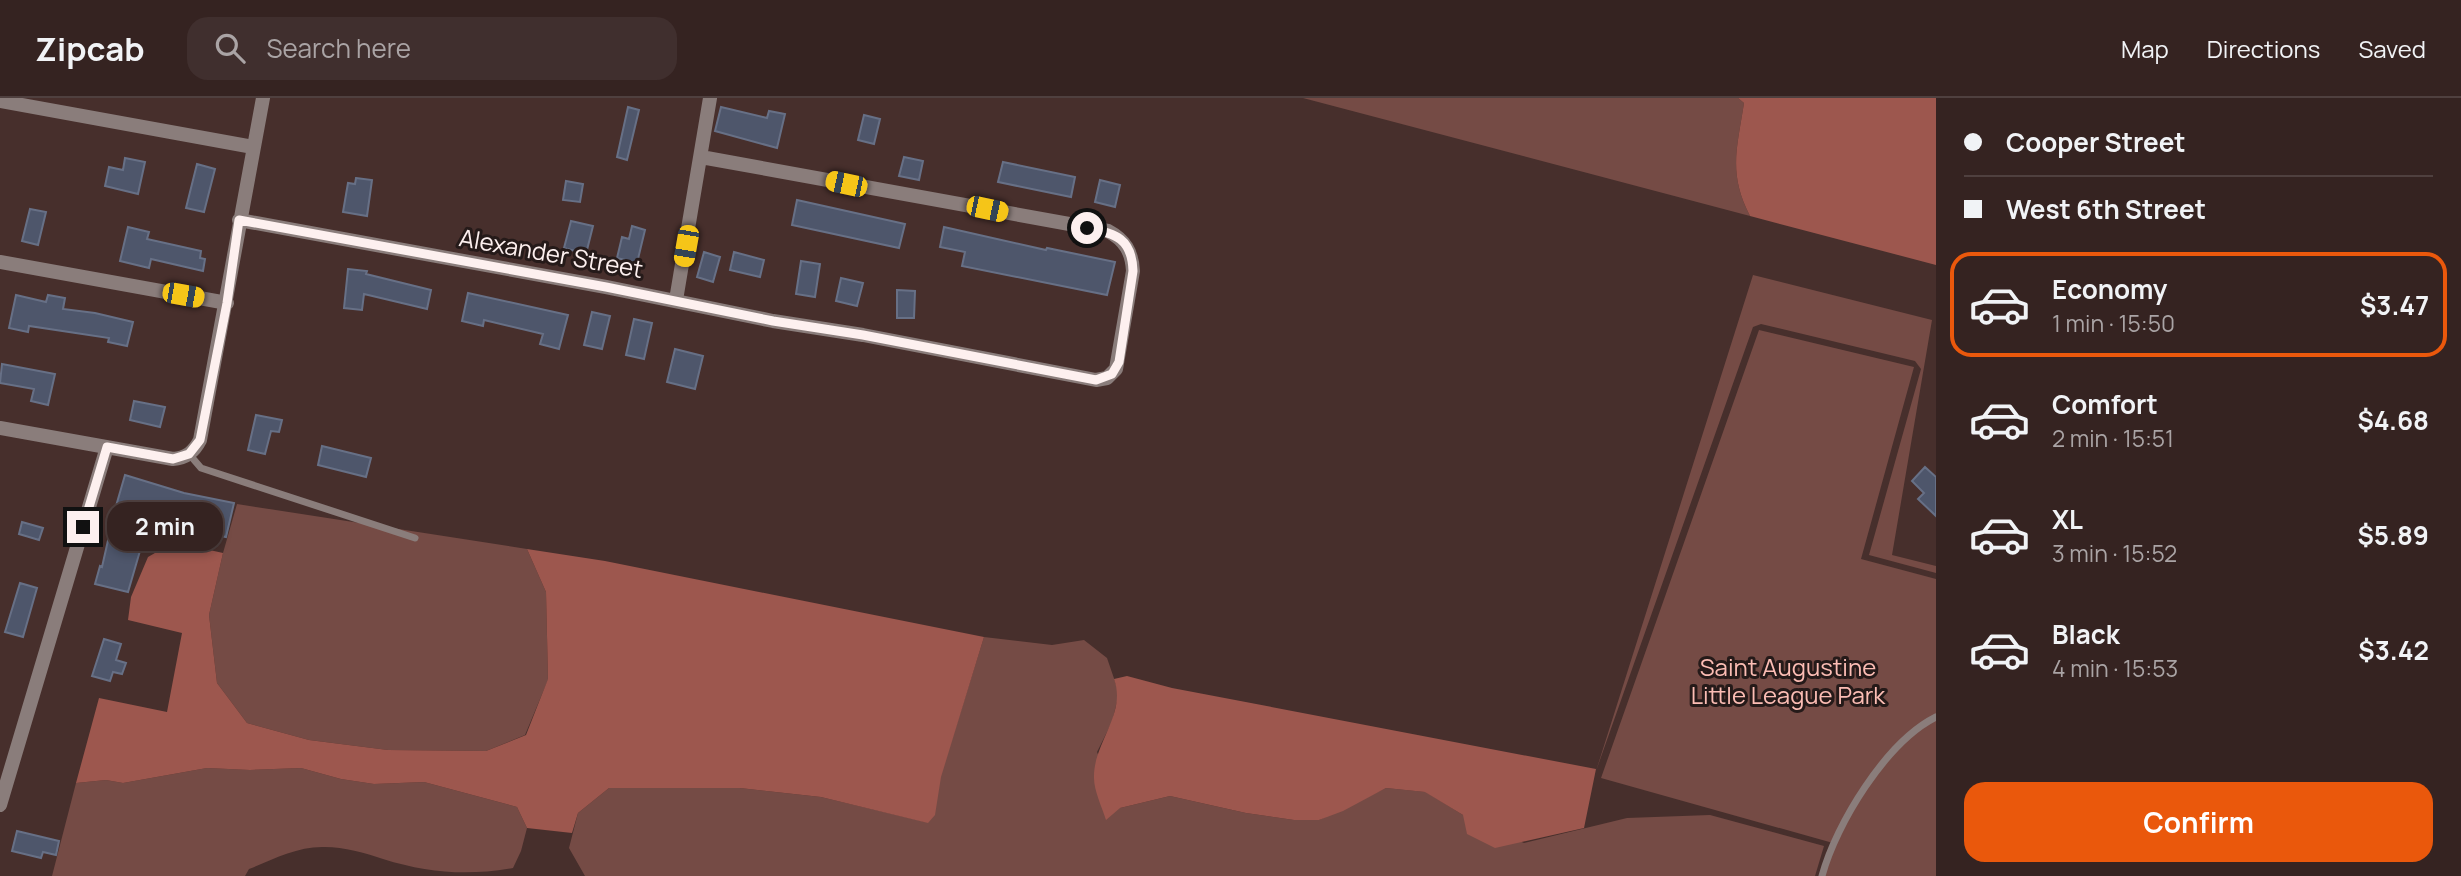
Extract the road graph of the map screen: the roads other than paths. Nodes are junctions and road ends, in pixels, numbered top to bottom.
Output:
1 (262, 98) edge
2 (710, 98) edge
3 (0, 101) edge
4 (253, 147) junction
5 (701, 157) junction
6 (239, 220) junction
7 (0, 262) edge
8 (676, 300) junction
9 (227, 303) junction
10 (0, 428) edge
11 (107, 447) junction
12 (189, 454) junction
13 (415, 538) dead end
14 (1936, 717) edge
15 (0, 805) edge
16 (1822, 876) edge

1 - 4 street
2 - 5 street
3 - 4 street
4 - 6 street
5 - 8 street
5 - 8 street, Alexander Street
6 - 8 street, Alexander Street
6 - 9 street
7 - 9 street
9 - 12 street
10 - 11 street
11 - 12 street
11 - 15 street
12 - 13 lane
14 - 16 lane

